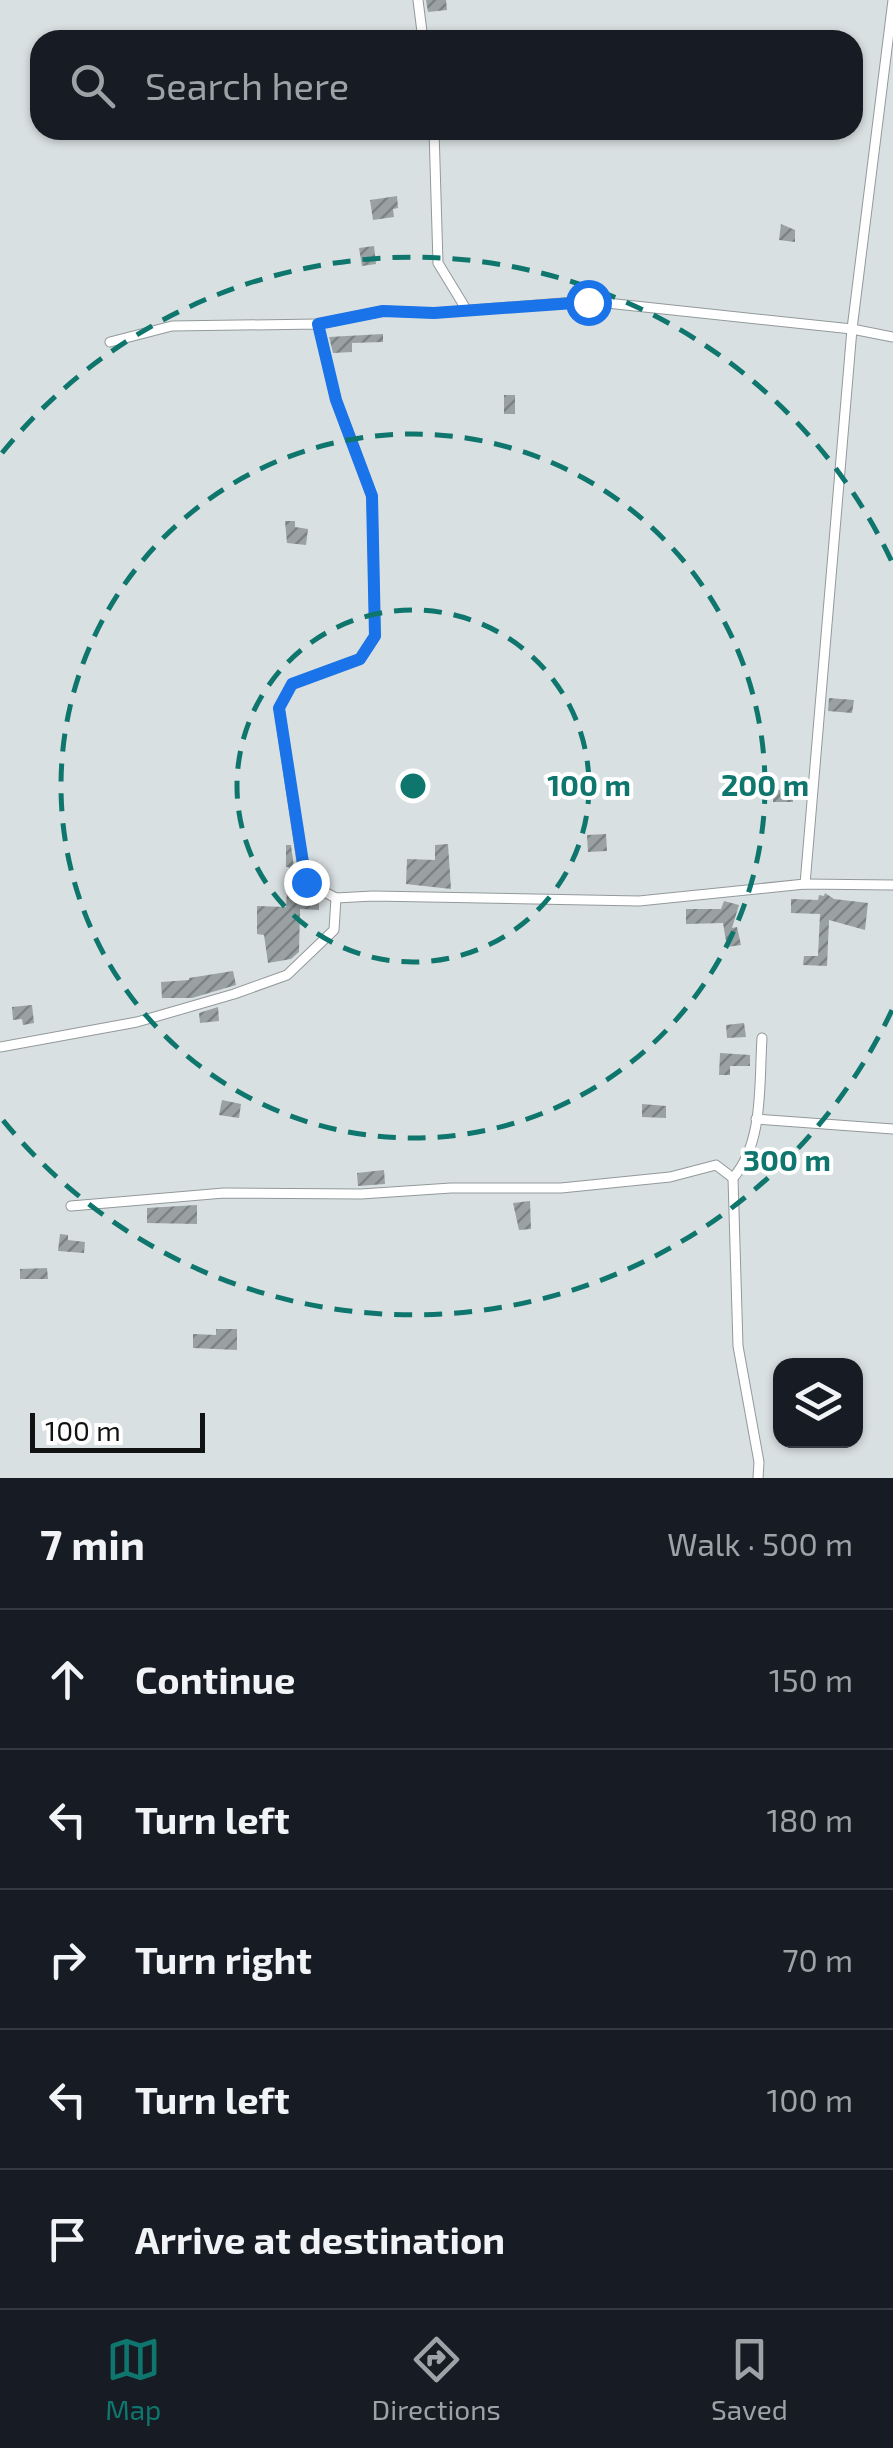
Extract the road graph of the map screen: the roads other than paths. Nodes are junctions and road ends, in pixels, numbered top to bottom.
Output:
1 (418, 0) edge
2 (893, 0) edge
3 (422, 30) edge
4 (434, 140) edge
5 (466, 309) junction
6 (318, 324) junction
7 (852, 329) junction
8 (893, 337) edge
9 (110, 342) dead end
10 (804, 884) junction
11 (893, 885) edge
12 (336, 898) junction
13 (762, 1038) dead end
14 (0, 1048) edge
15 (756, 1120) junction
16 (893, 1129) edge
17 (733, 1178) junction
18 (71, 1206) dead end
19 (758, 1478) edge

1 - 3 street
2 - 7 street
4 - 5 street
5 - 6 street
5 - 7 street
6 - 9 street
6 - 12 street
7 - 8 street
7 - 10 street
10 - 11 street
10 - 12 street
12 - 14 street
13 - 15 street
15 - 16 street
15 - 17 street
17 - 18 street
17 - 19 street

